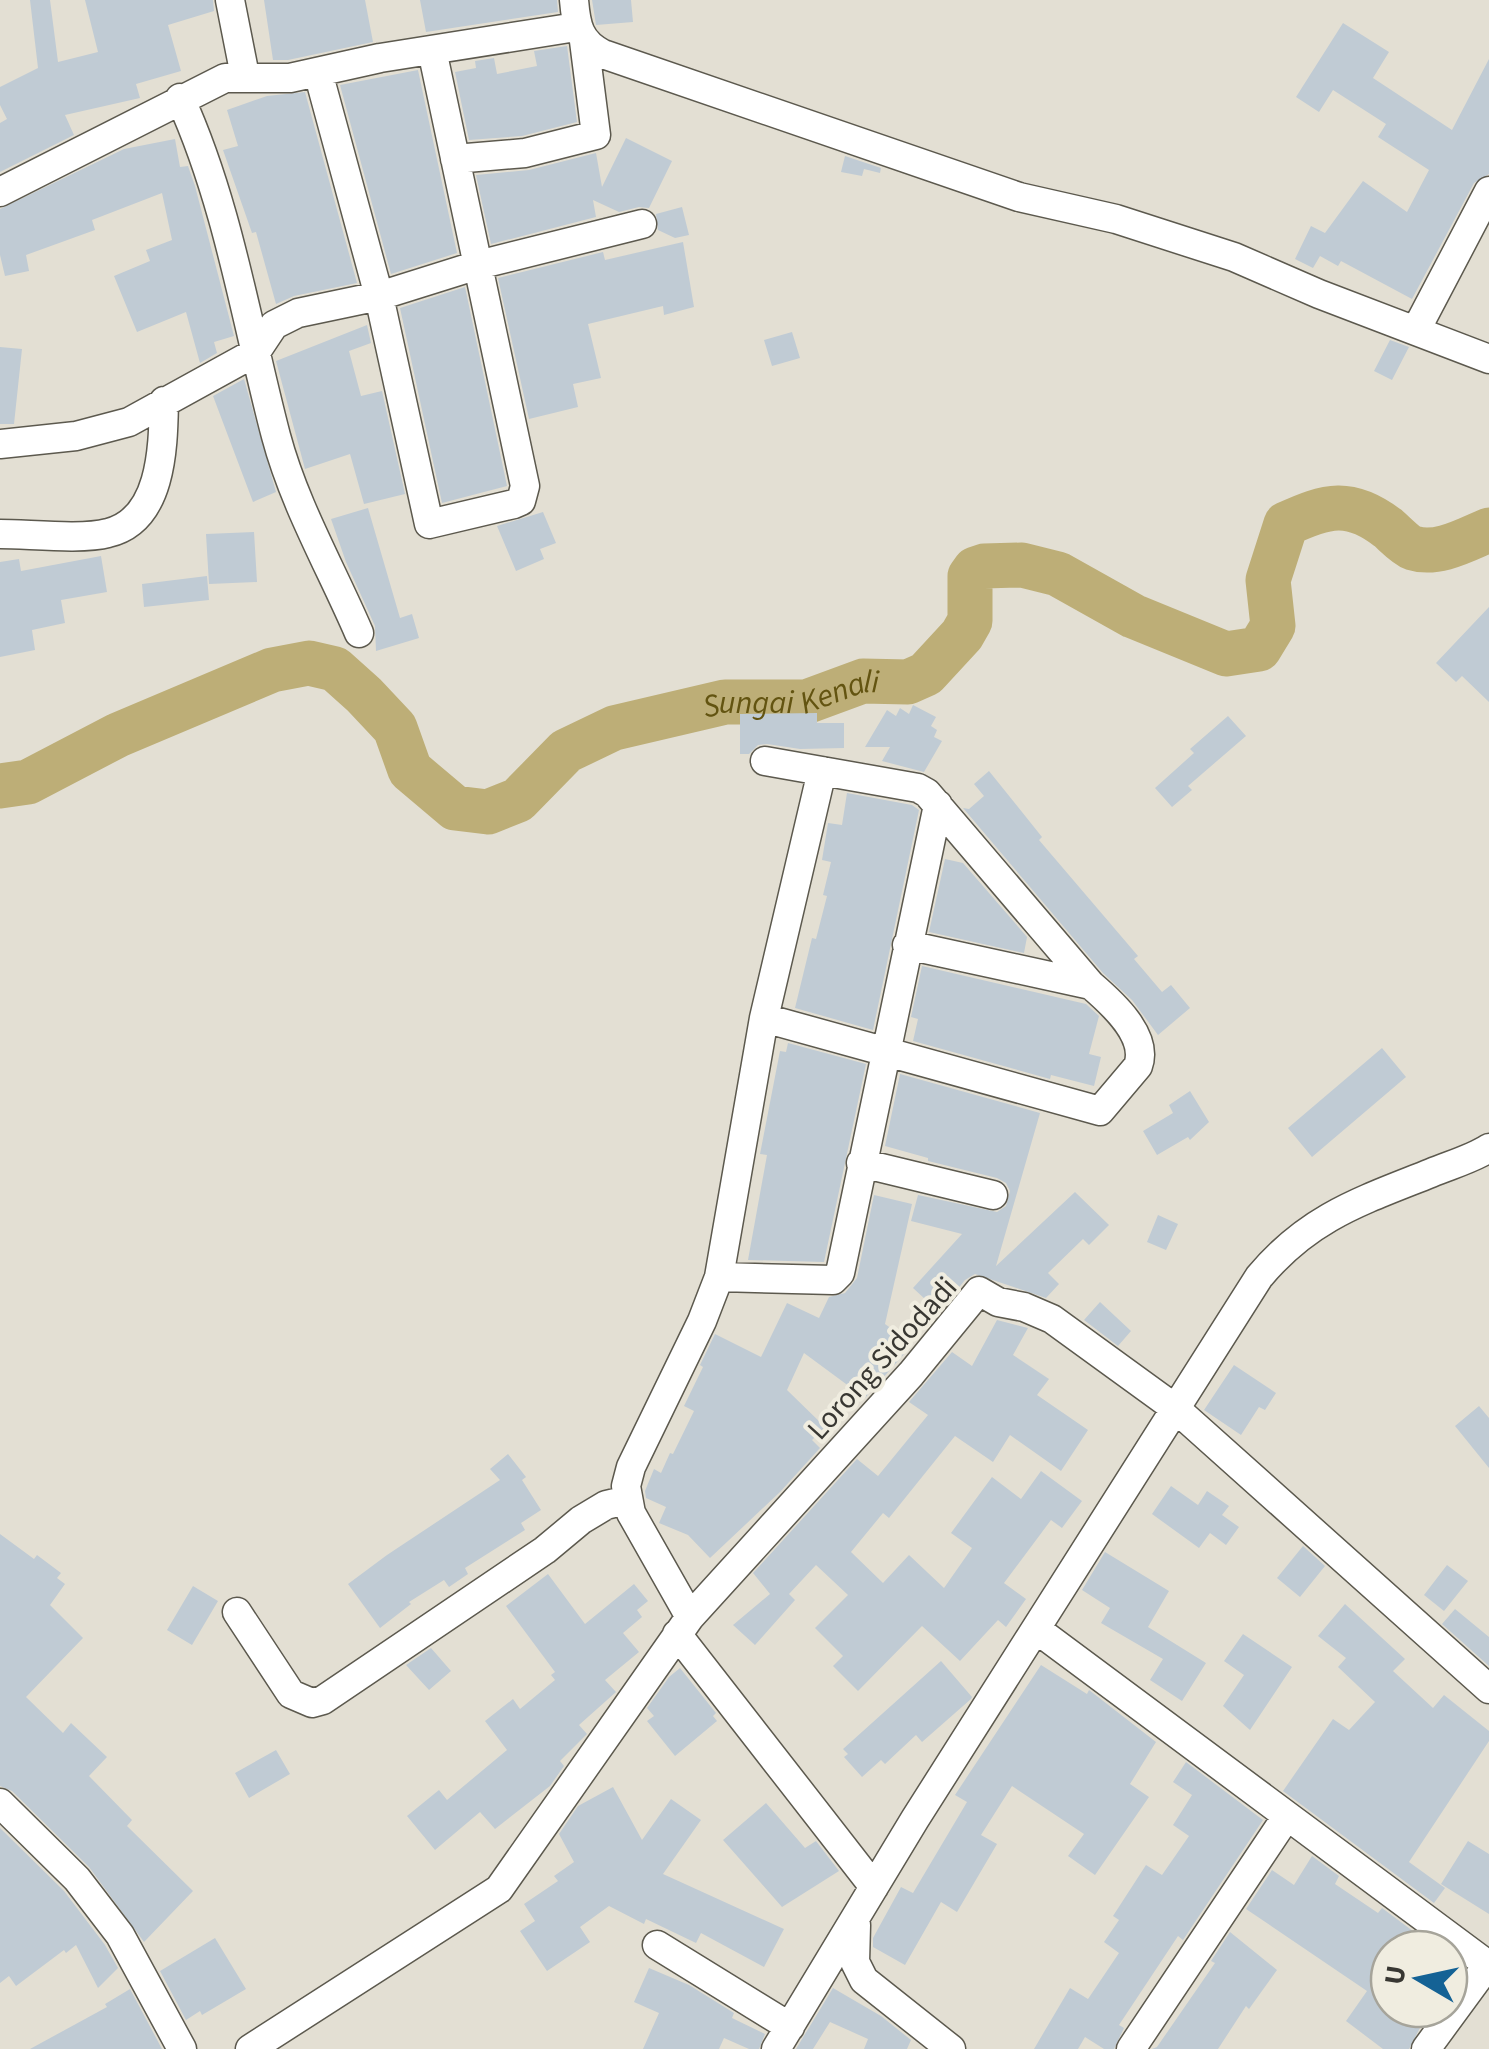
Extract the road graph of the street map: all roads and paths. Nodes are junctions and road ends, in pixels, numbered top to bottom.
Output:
1 (230, 0) edge
2 (578, 23) edge
3 (432, 50) junction
4 (318, 72) junction
5 (246, 76) junction
6 (180, 98) junction
7 (455, 159) junction
8 (1489, 190) edge
9 (0, 192) edge
10 (642, 224) dead end
11 (478, 265) junction
12 (379, 296) junction
13 (1416, 330) junction
14 (256, 352) junction
15 (1489, 359) edge
16 (164, 401) junction
17 (0, 444) edge
18 (0, 534) edge
19 (359, 633) dead end
20 (766, 761) dead end
21 (822, 771) junction
22 (938, 804) junction
23 (907, 945) junction
24 (1091, 984) junction
25 (764, 1018) junction
26 (885, 1052) junction
27 (1489, 1148) edge
28 (861, 1163) junction
29 (993, 1195) dead end
30 (719, 1277) junction
31 (1176, 1409) junction
32 (627, 1500) junction
33 (237, 1612) dead end
34 (684, 1625) junction
35 (1036, 1629) junction
36 (1489, 1689) edge
37 (0, 1803) edge
38 (1287, 1816) junction
39 (874, 1887) junction
40 (857, 1920) junction
41 (657, 1946) dead end
42 (1489, 1964) edge
43 (783, 2038) edge
44 (182, 2049) edge
45 (250, 2049) edge
46 (951, 2049) edge
47 (1131, 2049) edge
48 (1426, 2049) edge

1 - 5 street
2 - 3 street
2 - 7 street
2 - 13 street
3 - 4 street
3 - 7 street
4 - 5 street
4 - 12 street
5 - 6 street
6 - 9 street
6 - 14 street
7 - 11 street
8 - 13 street
10 - 11 street
11 - 12 street
11 - 12 street
12 - 14 street
13 - 15 street
14 - 16 street
14 - 19 street
16 - 17 street
16 - 18 street
20 - 21 street
21 - 22 street
21 - 25 street
22 - 23 street
22 - 24 street
23 - 24 street
23 - 26 street
24 - 26 street
25 - 26 street
25 - 30 street
26 - 28 street
27 - 31 street
28 - 29 street
28 - 30 street
30 - 32 street
31 - 34 street, Lorong Sidodadi
31 - 35 street
31 - 36 street
32 - 33 street
32 - 34 street
34 - 39 street
34 - 45 street
35 - 38 street
35 - 39 street
37 - 44 street
38 - 42 street
38 - 47 street
39 - 40 street
40 - 43 street
40 - 46 street
41 - 43 street
42 - 48 street

